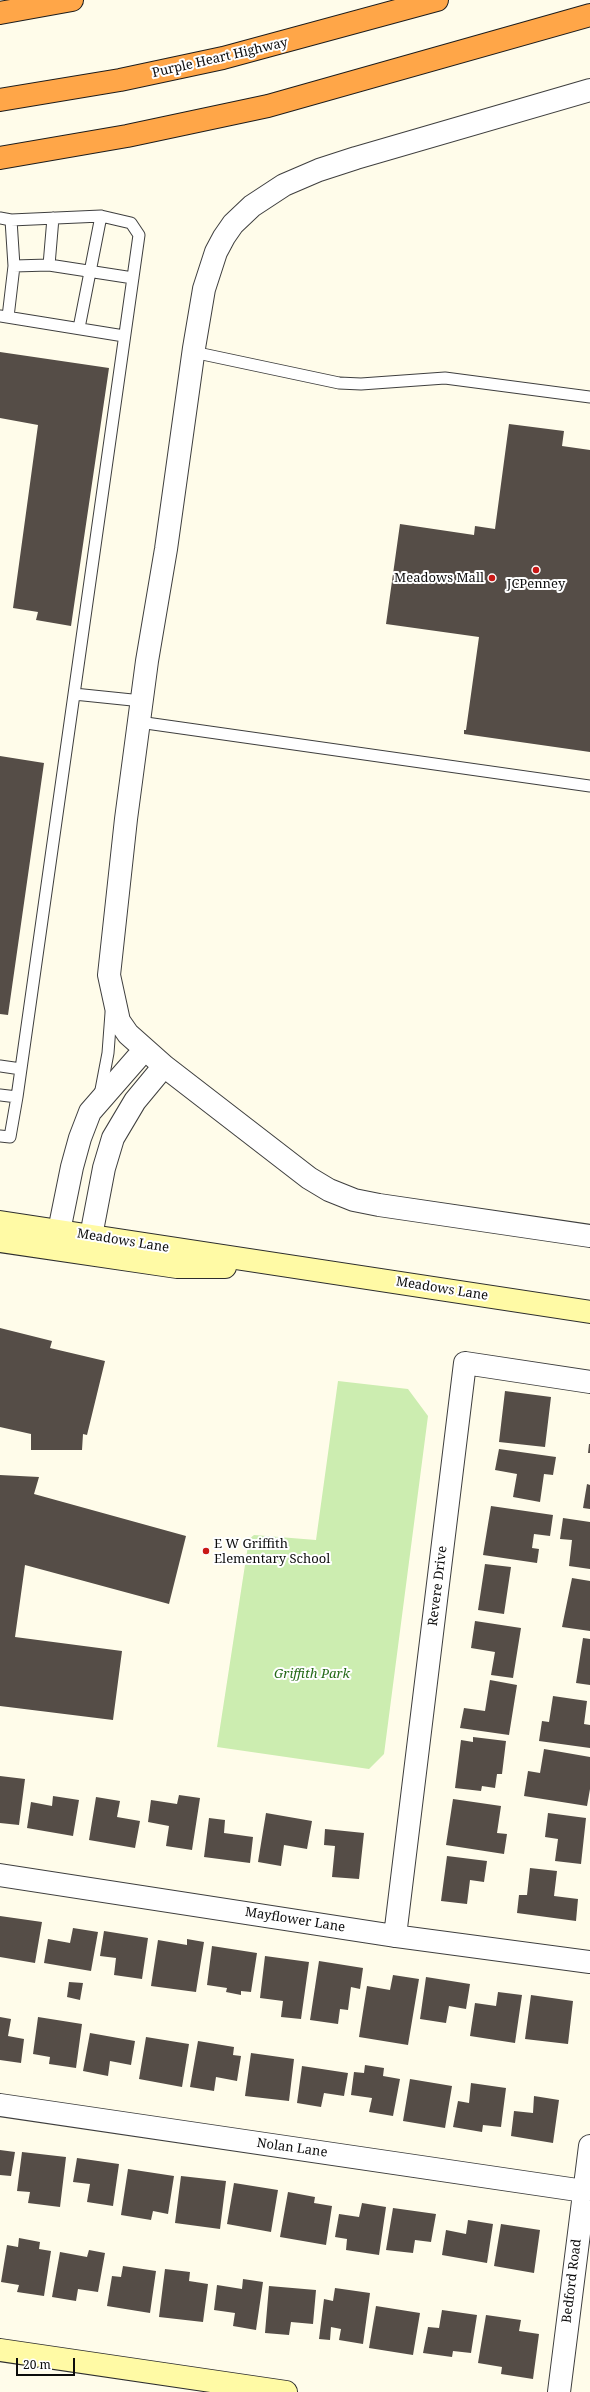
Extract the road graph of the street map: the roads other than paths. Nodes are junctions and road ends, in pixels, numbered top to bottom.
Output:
1 (72, 0) edge
2 (437, 0) edge
3 (0, 13) edge
4 (590, 15) edge
5 (590, 90) edge
6 (0, 100) edge
7 (0, 158) edge
8 (102, 216) junction
9 (53, 218) junction
10 (5, 219) edge
11 (14, 266) junction
12 (49, 266) junction
13 (90, 271) junction
14 (133, 278) junction
15 (4, 316) edge
16 (79, 328) junction
17 (124, 336) junction
18 (193, 352) junction
19 (590, 397) edge
20 (74, 694) junction
21 (141, 711) junction
22 (590, 786) edge
23 (113, 999) junction
24 (145, 1048) junction
25 (0, 1066) edge
26 (164, 1066) junction
27 (21, 1069) junction
28 (0, 1095) edge
29 (17, 1097) junction
30 (99, 1100) junction
31 (0, 1136) edge
32 (0, 1222) edge
33 (60, 1231) junction
34 (91, 1236) junction
35 (590, 1236) edge
36 (0, 1241) edge
37 (294, 1266) junction
38 (590, 1312) edge
39 (590, 1382) edge
40 (0, 1875) edge
41 (395, 1936) junction
42 (590, 1962) edge
43 (0, 2105) edge
44 (590, 2146) edge
45 (584, 2191) junction
46 (0, 2350) edge
47 (286, 2392) edge
48 (559, 2392) edge

1 - 3 highway
2 - 6 highway, Purple Heart Highway
4 - 7 highway
5 - 18 street
8 - 9 lane
8 - 13 lane
8 - 14 lane
9 - 10 lane
9 - 12 lane
10 - 11 lane
11 - 12 lane
11 - 15 lane
12 - 13 lane
13 - 14 lane
13 - 16 lane
14 - 17 lane
15 - 16 lane
16 - 17 lane
17 - 20 lane
18 - 19 lane
18 - 21 street
20 - 21 lane
20 - 27 lane
21 - 22 lane
21 - 23 street
23 - 24 street
23 - 30 lane
24 - 26 street
24 - 30 street
25 - 27 lane
26 - 34 street
26 - 35 street
27 - 29 lane
28 - 29 lane
29 - 31 lane
30 - 33 street
32 - 33 street, Meadows Lane
33 - 34 street, Meadows Lane
34 - 37 street, Meadows Lane
36 - 37 street, Meadows Lane
37 - 38 street, Meadows Lane
39 - 41 street, Revere Drive
40 - 41 street, Mayflower Lane
41 - 42 street, Mayflower Lane
43 - 45 street, Nolan Lane
44 - 45 street, Bedford Road
45 - 48 street, Bedford Road
46 - 47 street

